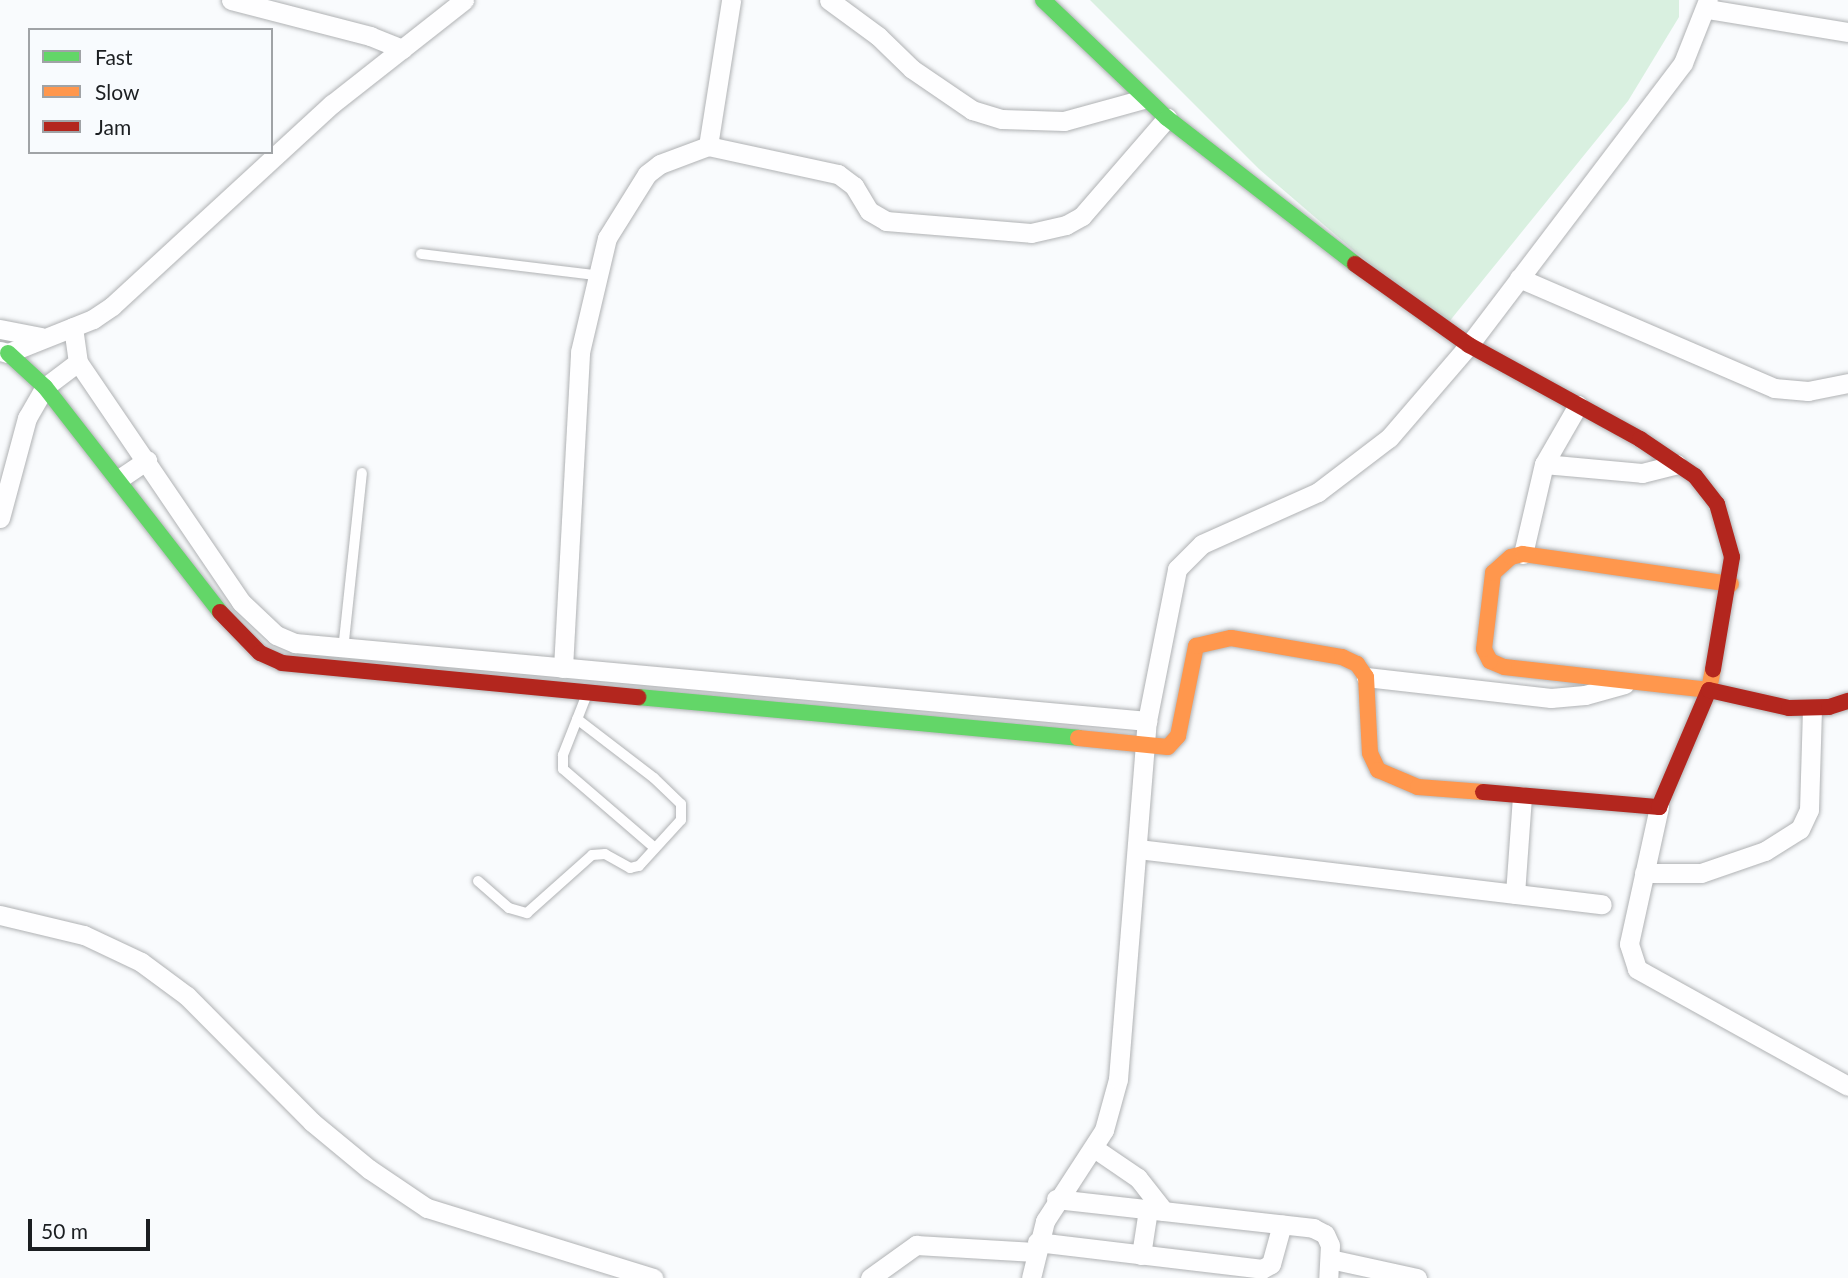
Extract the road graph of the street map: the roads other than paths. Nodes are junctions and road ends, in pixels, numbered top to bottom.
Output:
1 (231, 0) edge
2 (464, 0) edge
3 (731, 0) edge
4 (829, 0) edge
5 (1043, 0) edge
6 (1708, 4) edge
7 (1848, 32) edge
8 (401, 49) junction
9 (1144, 99) junction
10 (1167, 118) junction
11 (708, 146) junction
12 (421, 254) dead end
13 (595, 275) junction
14 (1519, 278) junction
15 (73, 327) junction
16 (0, 329) edge
17 (41, 337) junction
18 (1469, 345) junction
19 (4, 352) edge
20 (78, 362) junction
21 (1848, 383) edge
22 (46, 387) junction
23 (1578, 405) junction
24 (147, 460) junction
25 (1544, 464) junction
26 (1677, 464) junction
27 (362, 473) dead end
28 (119, 479) junction
29 (0, 518) edge
30 (1523, 554) junction
31 (1731, 584) junction
32 (342, 659) junction
33 (563, 668) junction
34 (542, 676) junction
35 (1366, 677) junction
36 (1632, 681) junction
37 (589, 690) junction
38 (1709, 690) junction
39 (1848, 701) edge
40 (1812, 709) junction
41 (577, 719) junction
42 (1147, 721) junction
43 (1145, 744) junction
44 (1522, 796) junction
45 (1659, 807) junction
46 (655, 848) junction
47 (1138, 849) junction
48 (1644, 873) junction
49 (478, 881) dead end
50 (1515, 894) junction
51 (1602, 904) dead end
52 (0, 915) edge
53 (1848, 1086) edge
54 (1094, 1148) junction
55 (1056, 1199) junction
56 (1156, 1210) junction
57 (1282, 1224) junction
58 (1036, 1247) junction
59 (1141, 1255) junction
60 (1329, 1269) edge
61 (653, 1278) edge
62 (870, 1278) edge
63 (1031, 1278) edge
64 (1417, 1278) edge

1 - 8 street
2 - 8 street
3 - 11 street
4 - 9 street
5 - 9 street
6 - 7 street
6 - 14 street
8 - 15 street
9 - 10 street
10 - 11 street
10 - 18 street
11 - 13 street
12 - 13 lane
13 - 33 street
14 - 18 street
14 - 21 street
15 - 17 street
15 - 20 street
16 - 17 street
17 - 19 street
18 - 23 street
18 - 42 street
19 - 22 street
20 - 22 street
20 - 24 street
22 - 28 street
22 - 29 street
23 - 25 street
23 - 26 street
24 - 28 street
24 - 32 street
25 - 26 street
25 - 30 street
26 - 31 street
27 - 32 lane
28 - 32 street
30 - 31 street
30 - 36 street
31 - 38 street
32 - 34 street
33 - 34 street
33 - 42 street
34 - 37 street
35 - 36 street
35 - 43 street
35 - 44 street
36 - 38 street
37 - 41 lane
37 - 43 street
38 - 40 street
38 - 45 street
39 - 40 street
40 - 48 street
41 - 46 lane
41 - 46 lane
42 - 43 street
43 - 47 street
44 - 45 street
44 - 50 street
45 - 48 street
46 - 49 lane
47 - 50 street
47 - 54 street
48 - 53 street
50 - 51 street
52 - 61 street
54 - 55 street
54 - 56 street
55 - 56 street
55 - 58 street
56 - 57 street
56 - 59 street
57 - 59 street
57 - 60 street
58 - 59 street
58 - 62 street
58 - 63 street
60 - 64 street

